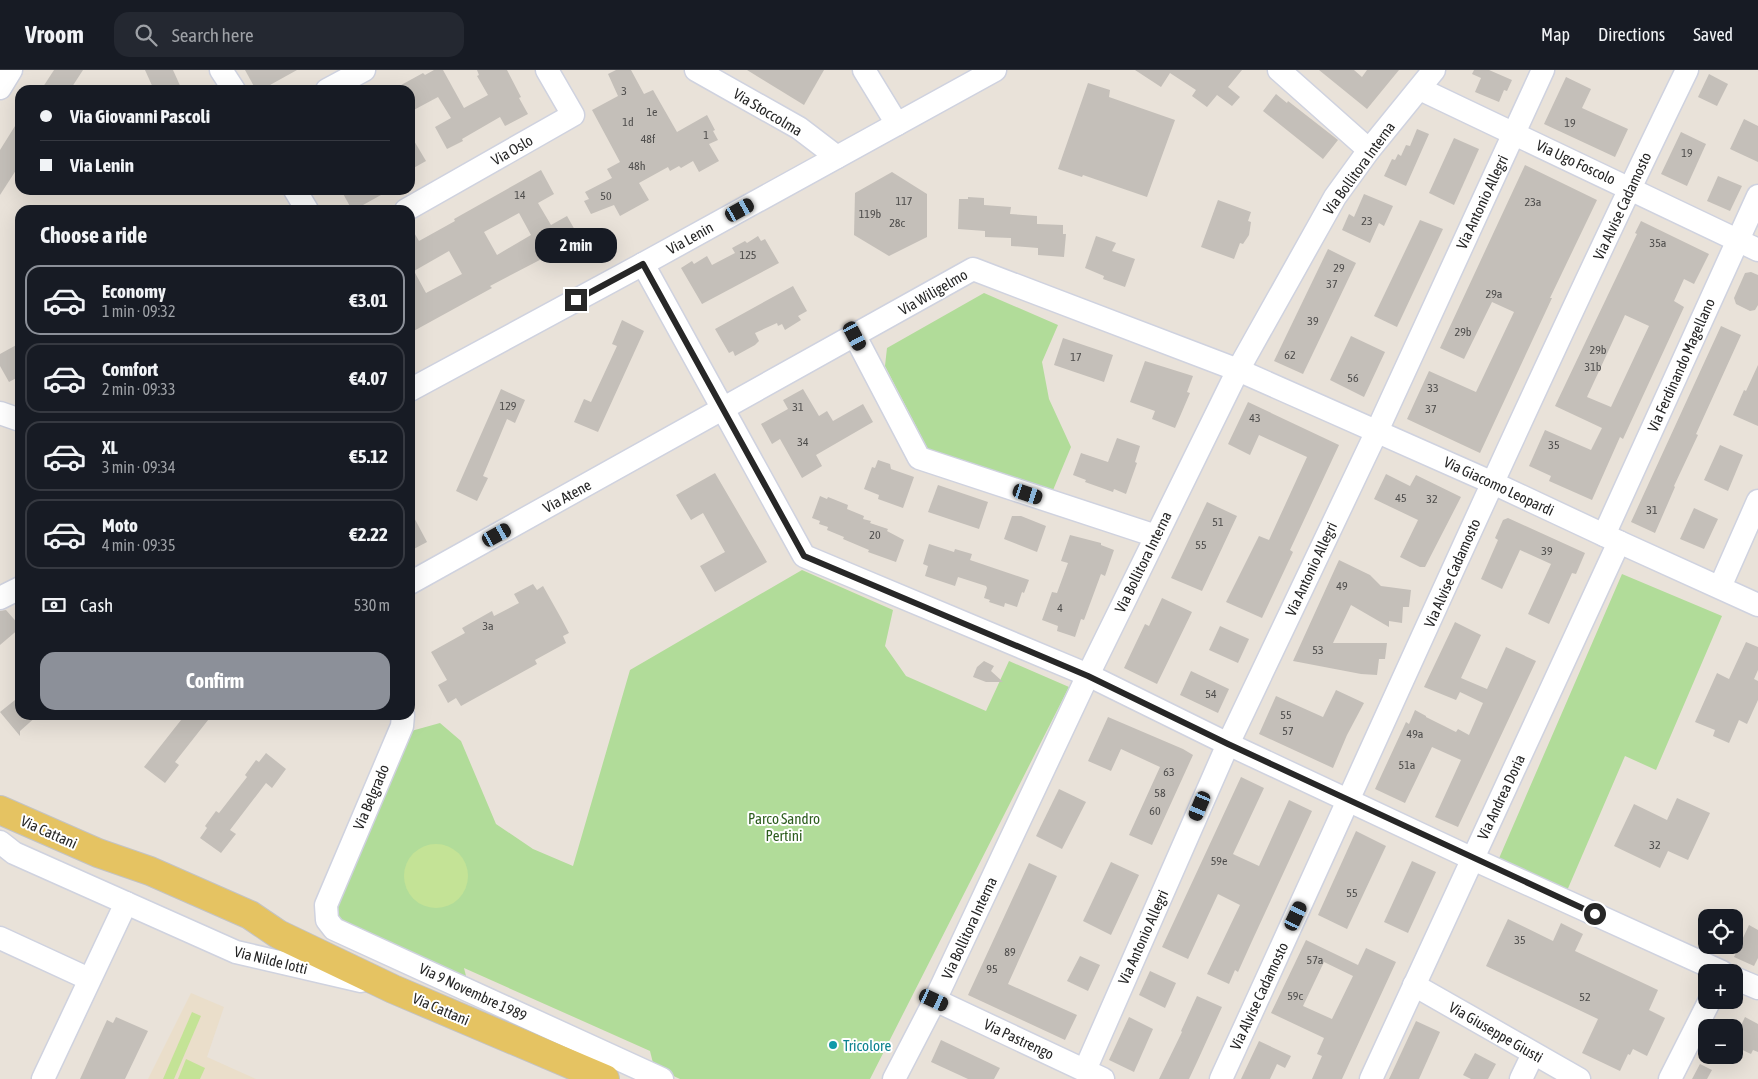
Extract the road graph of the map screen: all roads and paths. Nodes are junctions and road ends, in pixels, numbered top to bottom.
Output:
1 (11, 70) edge
2 (221, 70) edge
3 (364, 70) edge
4 (547, 70) edge
5 (696, 70) edge
6 (864, 70) edge
7 (995, 70) edge
8 (1279, 70) edge
9 (1434, 70) edge
10 (1544, 70) edge
11 (1688, 70) edge
12 (231, 85) edge
13 (336, 85) edge
14 (0, 88) edge
15 (1420, 89) junction
16 (897, 124) junction
17 (1514, 133) junction
18 (1369, 150) junction
19 (837, 157) junction
20 (1630, 188) junction
21 (1758, 196) edge
22 (415, 205) edge
23 (1737, 240) junction
24 (1758, 250) edge
25 (643, 264) junction
26 (855, 336) junction
27 (1238, 370) junction
28 (415, 387) edge
29 (724, 409) junction
30 (0, 413) edge
31 (15, 418) edge
32 (1376, 431) junction
33 (1493, 483) junction
34 (1758, 501) edge
35 (1156, 536) junction
36 (1611, 538) junction
37 (415, 580) edge
38 (1720, 587) junction
39 (15, 590) edge
40 (0, 598) edge
41 (1758, 605) edge
42 (1088, 676) junction
43 (403, 720) edge
44 (1228, 744) junction
45 (1349, 800) junction
46 (0, 810) edge
47 (0, 842) edge
48 (1473, 859) junction
49 (337, 879) joint
50 (126, 903) junction
51 (0, 938) edge
52 (1704, 964) edge
53 (90, 979) junction
54 (1743, 982) edge
55 (1414, 985) junction
56 (1758, 988) edge
57 (393, 989) junction
58 (934, 1000) junction
59 (1705, 1009) edge
60 (1533, 1054) junction
61 (1094, 1074) edge
62 (44, 1079) edge
63 (605, 1079) edge
64 (662, 1079) edge
65 (894, 1079) edge
66 (1221, 1079) edge
67 (1371, 1079) edge
68 (1521, 1079) edge
69 (1579, 1079) edge
70 (1670, 1079) edge

1 - 14 street
2 - 12 street
3 - 13 street
4 - 22 street, Via Oslo
5 - 19 street, Via Stoccolma
6 - 16 street
7 - 16 street, Via Lenin
8 - 18 street
9 - 15 street, Via Bollitora Interna
10 - 17 street, Via Antonio Allegri
11 - 20 street, Via Alvise Cadamosto
15 - 17 street, Via Ugo Foscolo
15 - 18 street, Via Bollitora Interna
16 - 19 street, Via Lenin
17 - 20 street, Via Ugo Foscolo
17 - 32 street, Via Antonio Allegri
18 - 27 street, Via Bollitora Interna
19 - 25 street, Via Lenin
20 - 23 street, Via Ugo Foscolo
20 - 33 street, Via Alvise Cadamosto
21 - 23 street, Via Ferdinando Magellano
23 - 24 street, Via Ugo Foscolo
23 - 36 street, Via Ferdinando Magellano
25 - 28 street, Via Lenin
25 - 29 street
26 - 27 street, Via Wiligelmo
26 - 29 street, Via Wiligelmo
26 - 35 street
27 - 32 street, Via Giacomo Leopardi
27 - 35 street, Via Bollitora Interna
29 - 37 street, Via Atene
29 - 42 street
30 - 31 street
32 - 33 street, Via Giacomo Leopardi
32 - 44 street, Via Antonio Allegri
33 - 36 street, Via Giacomo Leopardi
33 - 45 street, Via Alvise Cadamosto
34 - 38 street
35 - 42 street, Via Bollitora Interna
36 - 38 street, Via Giacomo Leopardi
36 - 48 street, Via Andrea Doria
38 - 41 street, Via Giacomo Leopardi
39 - 40 street
42 - 44 street
42 - 58 street, Via Bollitora Interna
43 - 49 street, Via Belgrado
44 - 45 street
44 - 61 street, Via Antonio Allegri
45 - 48 street
45 - 66 street, Via Alvise Cadamosto
46 - 57 main road, Via Cattani
47 - 50 street, Via Nilde Iotti
48 - 52 street
48 - 55 street, Via Andrea Doria
49 - 64 street, Via 9 Novembre 1989
50 - 53 street
50 - 57 street, Via Nilde Iotti
51 - 53 street
53 - 62 street
54 - 56 street
55 - 60 street, Via Giuseppe Giusti
55 - 67 street, Via Andrea Doria
57 - 63 main road, Via Cattani
58 - 61 street, Via Pastrengo
58 - 65 street, Via Bollitora Interna
59 - 70 street
60 - 68 street
60 - 69 street, Via Giuseppe Giusti

